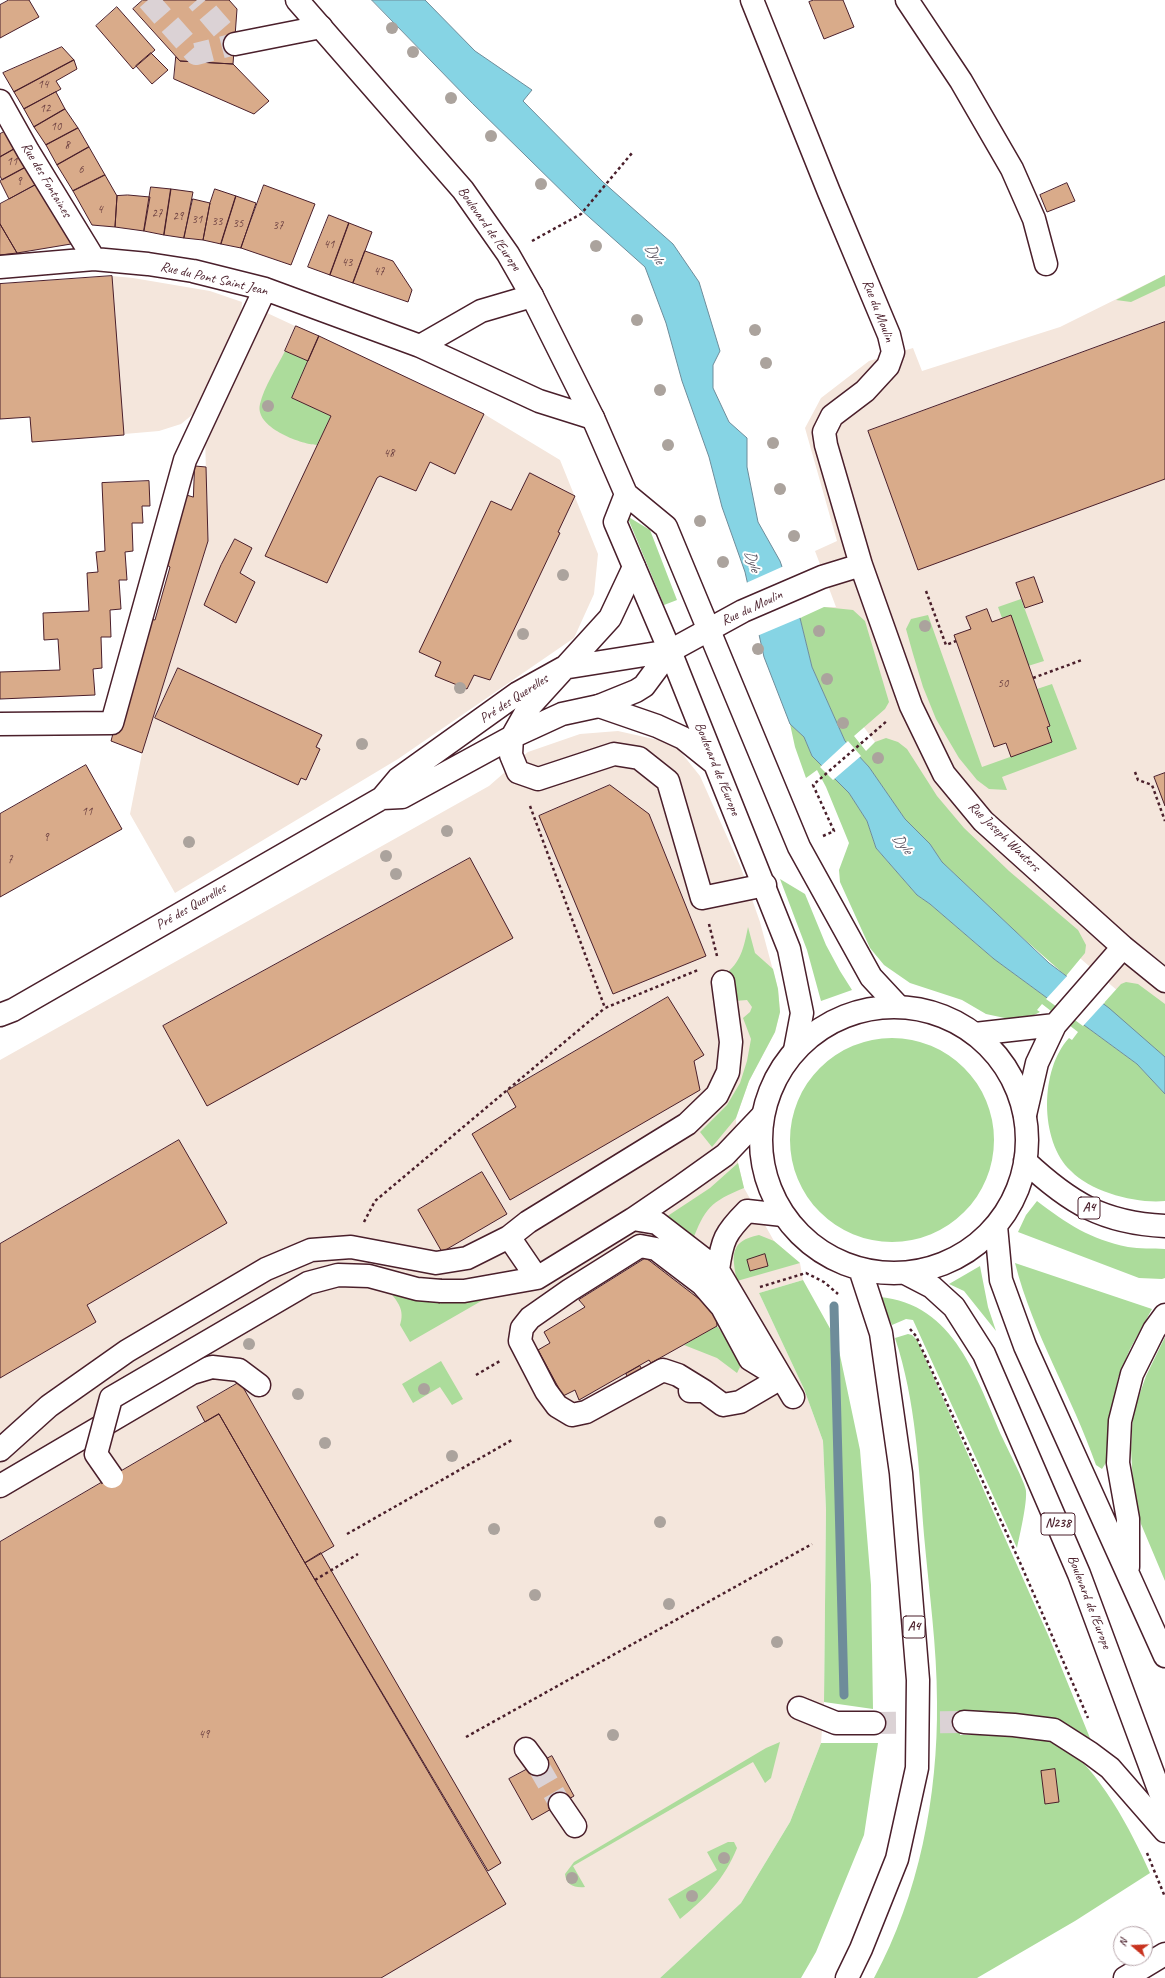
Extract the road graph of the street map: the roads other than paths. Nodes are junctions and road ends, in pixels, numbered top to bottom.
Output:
1 (298, 0) edge
2 (752, 0) edge
3 (906, 0) edge
4 (321, 27) junction
5 (235, 44) dead end
6 (0, 101) edge
7 (94, 258) junction
8 (1046, 264) dead end
9 (0, 267) edge
10 (265, 289) junction
11 (532, 296) junction
12 (420, 346) junction
13 (593, 418) junction
14 (626, 494) junction
15 (861, 565) junction
16 (634, 567) junction
17 (710, 629) junction
18 (670, 651) junction
19 (563, 668) junction
20 (599, 706) junction
21 (0, 724) edge
22 (512, 737) junction
23 (715, 764) junction
24 (382, 798) junction
25 (765, 885) junction
26 (1123, 947) junction
27 (721, 971) road end
28 (1165, 982) edge
29 (898, 1006) junction
30 (0, 1015) edge
31 (1055, 1025) junction
32 (975, 1034) junction
33 (795, 1050) junction
34 (1025, 1114) junction
35 (762, 1116) junction
36 (1025, 1161) junction
37 (783, 1215) junction
38 (633, 1219) junction
39 (996, 1226) junction
40 (1165, 1226) edge
41 (509, 1237) junction
42 (860, 1269) junction
43 (718, 1270) junction
44 (905, 1273) junction
45 (537, 1278) junction
46 (1165, 1315) edge
47 (781, 1378) junction
48 (259, 1385) dead end
49 (679, 1391) dead end
50 (704, 1391) junction
51 (793, 1397) dead end
52 (0, 1450) edge
53 (112, 1477) dead end
54 (0, 1486) edge
55 (1128, 1574) junction
56 (1165, 1656) edge
57 (799, 1708) dead end
58 (964, 1722) tunnel mouth
59 (874, 1723) tunnel mouth
60 (560, 1804) tunnel mouth
61 (1165, 1806) edge
62 (575, 1826) dead end
63 (1165, 1831) edge
64 (1165, 1954) edge
65 (847, 1978) edge
66 (1125, 1978) edge

1 - 4 main road, Boulevard de l'Europe
2 - 15 main road, Rue du Moulin
3 - 8 main road
4 - 5 main road
4 - 11 main road, Boulevard de l'Europe
6 - 7 main road, Rue des Fontaines
7 - 9 main road, Rue du Pont Saint Jean
7 - 10 main road, Rue du Pont Saint Jean
10 - 12 main road, Rue du Pont Saint Jean
10 - 21 main road
11 - 12 main road
11 - 13 main road, Boulevard de l'Europe
12 - 13 main road, Rue du Pont Saint Jean
13 - 14 main road, Boulevard de l'Europe
14 - 16 main road, Boulevard de l'Europe
14 - 17 main road, Boulevard de l'Europe
15 - 17 main road, Rue du Moulin
15 - 26 main road, Rue Joseph Wauters
16 - 18 main road, Boulevard de l'Europe
16 - 19 main road
17 - 18 main road, Pré des Querelles
17 - 29 main road, Boulevard de l'Europe
18 - 19 main road, Pré des Querelles
18 - 20 main road, Pré des Querelles
18 - 23 main road, Boulevard de l'Europe
19 - 22 main road
19 - 24 main road, Pré des Querelles
20 - 22 main road, Pré des Querelles
20 - 23 main road
22 - 24 main road, Pré des Querelles
22 - 25 main road
23 - 25 main road, Boulevard de l'Europe
24 - 30 main road, Pré des Querelles
25 - 33 main road, Boulevard de l'Europe
26 - 28 main road, Rue Joseph Wauters
26 - 31 main road
27 - 41 main road
29 - 32 main road, Boulevard de l'Europe
29 - 33 main road, Boulevard de l'Europe
31 - 32 main road
31 - 34 main road
32 - 34 main road, Boulevard de l'Europe
33 - 35 main road, Boulevard de l'Europe
34 - 36 main road, Boulevard de l'Europe
35 - 37 main road, Boulevard de l'Europe
35 - 38 main road
36 - 39 main road, Boulevard de l'Europe
36 - 40 main road, A4
37 - 42 main road, Boulevard de l'Europe
37 - 43 main road
38 - 43 main road
38 - 45 main road
39 - 44 main road, Boulevard de l'Europe
39 - 55 main road
41 - 45 main road
41 - 52 main road
42 - 44 main road, Boulevard de l'Europe
42 - 65 main road, A4
43 - 47 main road
44 - 61 main road, Boulevard de l'Europe / N238
45 - 53 main road, bridge
46 - 55 main road
47 - 50 main road
47 - 50 main road
47 - 51 main road
48 - 54 main road
49 - 50 main road
55 - 56 main road
57 - 59 main road
58 - 63 main road
60 - 62 main road
64 - 66 main road

